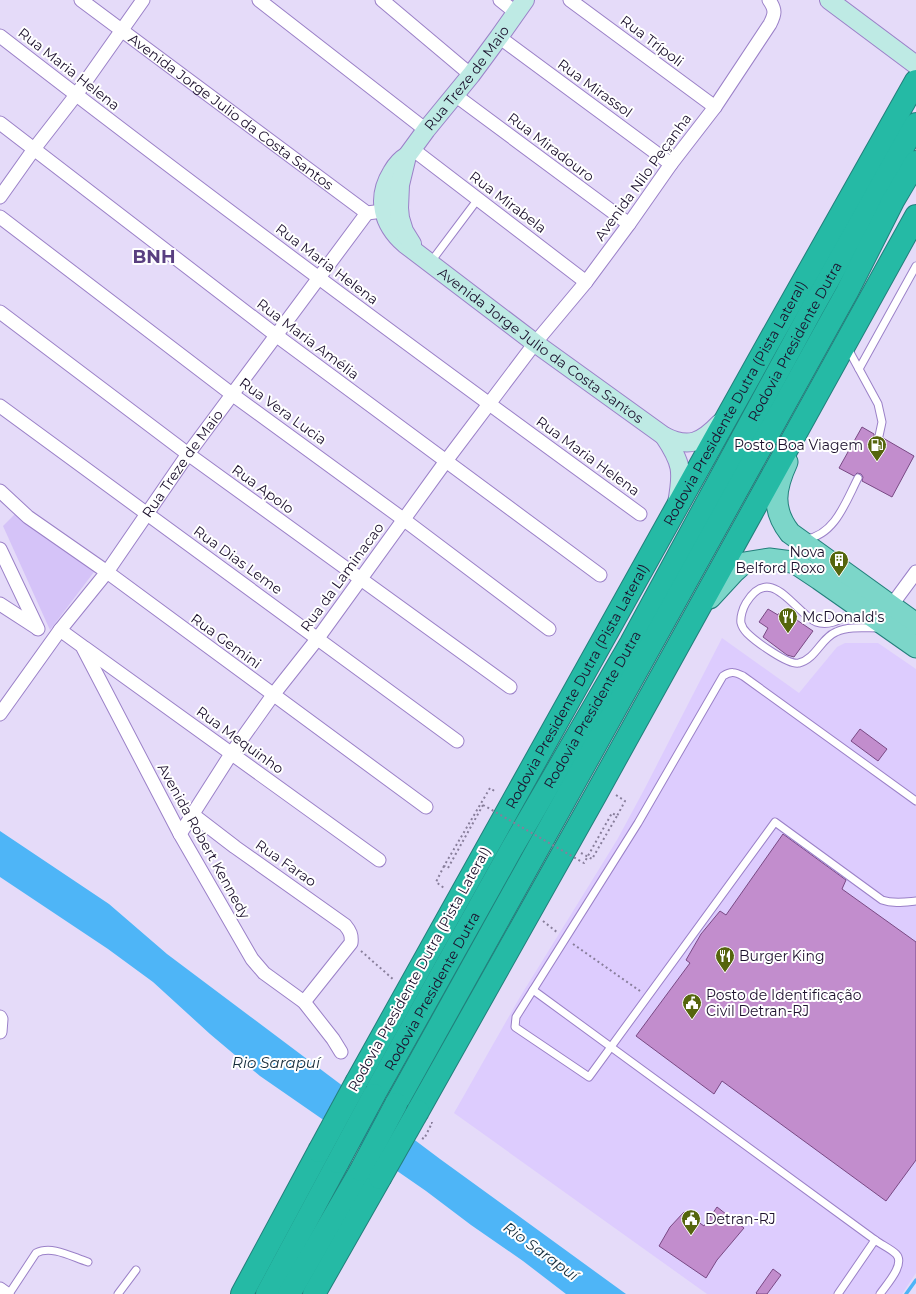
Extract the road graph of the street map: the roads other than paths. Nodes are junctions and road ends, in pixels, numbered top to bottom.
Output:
1 (81, 0) edge
2 (143, 0) edge
3 (259, 0) edge
4 (382, 0) edge
5 (500, 0) edge
6 (570, 0) edge
7 (769, 0) edge
8 (829, 0) edge
9 (520, 6) edge
10 (121, 30) junction
11 (0, 36) edge
12 (499, 37) junction
13 (909, 60) edge
14 (471, 75) junction
15 (916, 81) edge
16 (76, 95) junction
17 (455, 95) junction
18 (715, 107) junction
19 (0, 123) edge
20 (916, 124) edge
21 (426, 130) junction
22 (34, 149) junction
23 (409, 152) junction
24 (916, 162) edge
25 (671, 164) junction
26 (0, 197) edge
27 (478, 199) junction
28 (375, 212) junction
29 (916, 216) edge
30 (0, 217) edge
31 (629, 224) junction
32 (423, 259) junction
33 (916, 266) edge
34 (318, 278) junction
35 (586, 282) junction
36 (0, 312) edge
37 (276, 336) junction
38 (535, 343) junction
39 (845, 344) junction
40 (859, 369) junction
41 (233, 395) junction
42 (489, 404) junction
43 (0, 406) edge
44 (729, 414) junction
45 (802, 421) junction
46 (664, 436) junction
47 (879, 436) dead end
48 (188, 454) junction
49 (446, 460) junction
50 (858, 478) dead end
51 (4, 495) edge
52 (675, 511) junction
53 (147, 513) junction
54 (640, 514) dead end
55 (403, 519) junction
56 (799, 540) junction
57 (0, 549) edge
58 (744, 564) junction
59 (106, 572) junction
60 (916, 572) edge
61 (600, 575) dead end
62 (360, 580) junction
63 (0, 604) edge
64 (891, 606) junction
65 (699, 609) junction
66 (863, 609) junction
67 (916, 624) edge
68 (38, 628) junction
69 (890, 628) junction
70 (60, 630) junction
71 (549, 630) dead end
72 (318, 638) junction
73 (53, 641) junction
74 (82, 646) junction
75 (916, 647) edge
76 (510, 687) dead end
77 (274, 696) junction
78 (3, 705) edge
79 (457, 740) dead end
80 (231, 754) junction
81 (916, 801) edge
82 (426, 807) dead end
83 (192, 814) junction
84 (180, 834) junction
85 (379, 860) dead end
86 (915, 902) edge
87 (533, 990) junction
88 (304, 1002) junction
89 (0, 1017) edge
90 (0, 1032) edge
91 (611, 1046) junction
92 (340, 1052) dead end
93 (370, 1174) junction
94 (875, 1240) junction
95 (88, 1262) dead end
96 (136, 1270) dead end
97 (0, 1289) edge
98 (8, 1294) edge
99 (118, 1294) edge
100 (242, 1294) edge
101 (267, 1294) edge
102 (289, 1294) edge
103 (314, 1294) edge
104 (838, 1294) edge
105 (880, 1294) edge

1 - 10 street, Avenida Jorge Julio da Costa Santos
2 - 10 street
3 - 21 street
4 - 14 street
5 - 9 street
6 - 18 street, Rua Trípoli
7 - 18 street, Avenida Nilo Peçanha
8 - 13 main road
9 - 12 main road, Rua Treze de Maio
10 - 16 street
10 - 28 street, Avenida Jorge Julio da Costa Santos
11 - 16 street, Rua Maria Helena
12 - 14 main road, Rua Treze de Maio
12 - 25 street, Rua Mirassol
14 - 17 main road, Rua Treze de Maio
15 - 44 highway, Rodovia Presidente Dutra (Pista Lateral)
16 - 22 street
16 - 34 street, Rua Maria Helena
17 - 21 main road, Rua Treze de Maio
17 - 31 street, Rua Miradouro
18 - 25 street, Avenida Nilo Peçanha
19 - 22 street, Rua Maria Amélia
20 - 101 highway, Rodovia Presidente Dutra, bridge
21 - 23 main road, Rua Treze de Maio
22 - 26 street
22 - 37 street, Rua Maria Amélia
23 - 27 street, Rua Mirabela
23 - 28 main road, Rua Treze de Maio
23 - 32 main road, Rua Treze de Maio
24 - 93 highway, Rodovia Presidente Dutra, bridge
25 - 31 street, Avenida Nilo Peçanha
27 - 32 lane
27 - 35 street, Rua Mirabela
28 - 32 main road, Rua Treze de Maio
28 - 34 street, Rua Treze de Maio
29 - 39 highway
30 - 41 street, Rua Vera Lucia
31 - 35 street, Avenida Nilo Peçanha
32 - 38 main road, Avenida Jorge Julio da Costa Santos
33 - 40 lane
34 - 37 street, Rua Treze de Maio
34 - 42 street, Rua Maria Helena
35 - 38 street, Avenida Nilo Peçanha
36 - 48 street, Rua Apolo
37 - 41 street, Rua Treze de Maio
37 - 49 street, Rua Maria Amélia
38 - 42 street, Rua da Laminacao
38 - 46 main road, Avenida Jorge Julio da Costa Santos
39 - 40 lane
39 - 45 highway
40 - 47 lane
41 - 48 street, Rua Treze de Maio
41 - 55 street, Rua Vera Lucia
42 - 49 street, Rua da Laminacao
42 - 54 street, Rua Maria Helena
43 - 53 street, Rua Dias Leme
44 - 46 main road
44 - 52 highway, Rodovia Presidente Dutra (Pista Lateral)
45 - 56 main road
45 - 65 highway
46 - 52 main road
48 - 53 street, Rua Treze de Maio
48 - 62 street, Rua Apolo
49 - 55 street, Rua da Laminacao
49 - 61 street, Rua Maria Amélia
50 - 56 lane
51 - 59 street, Rua Gemini
52 - 100 highway, Rodovia Presidente Dutra (Pista Lateral), bridge
53 - 59 street, Rua Treze de Maio
53 - 72 street, Rua Dias Leme
55 - 62 street, Rua da Laminacao
55 - 71 street, Rua Vera Lucia
56 - 58 main road
56 - 64 main road
57 - 68 street
58 - 65 main road
58 - 66 main road
59 - 70 street, Rua Treze de Maio
59 - 77 street, Rua Gemini
60 - 64 street
62 - 72 street, Rua da Laminacao
62 - 76 street, Rua Apolo
63 - 68 street
64 - 67 main road
65 - 93 highway, bridge
66 - 69 main road
66 - 69 lane
68 - 73 street
69 - 75 main road
70 - 73 street, Rua Treze de Maio
70 - 74 street, Avenida Robert Kennedy
72 - 77 street, Rua da Laminacao
72 - 79 street, Rua Dias Leme
73 - 78 street, Rua Treze de Maio
74 - 80 street, Rua Mequinho
74 - 84 street, Avenida Robert Kennedy
77 - 80 street, Rua da Laminacao
77 - 82 street, Rua Gemini
80 - 83 street, Rua da Laminacao
80 - 85 street, Rua Mequinho
81 - 87 lane
83 - 84 street, Rua da Laminacao
83 - 88 street, Rua Farao
84 - 88 street, Avenida Robert Kennedy
86 - 91 lane
87 - 91 lane
87 - 91 lane
88 - 92 street, Avenida Robert Kennedy
89 - 90 street
91 - 94 lane
93 - 102 highway, Rodovia Presidente Dutra
93 - 103 highway
94 - 104 lane
94 - 105 lane
95 - 98 lane
96 - 99 lane
97 - 98 street

